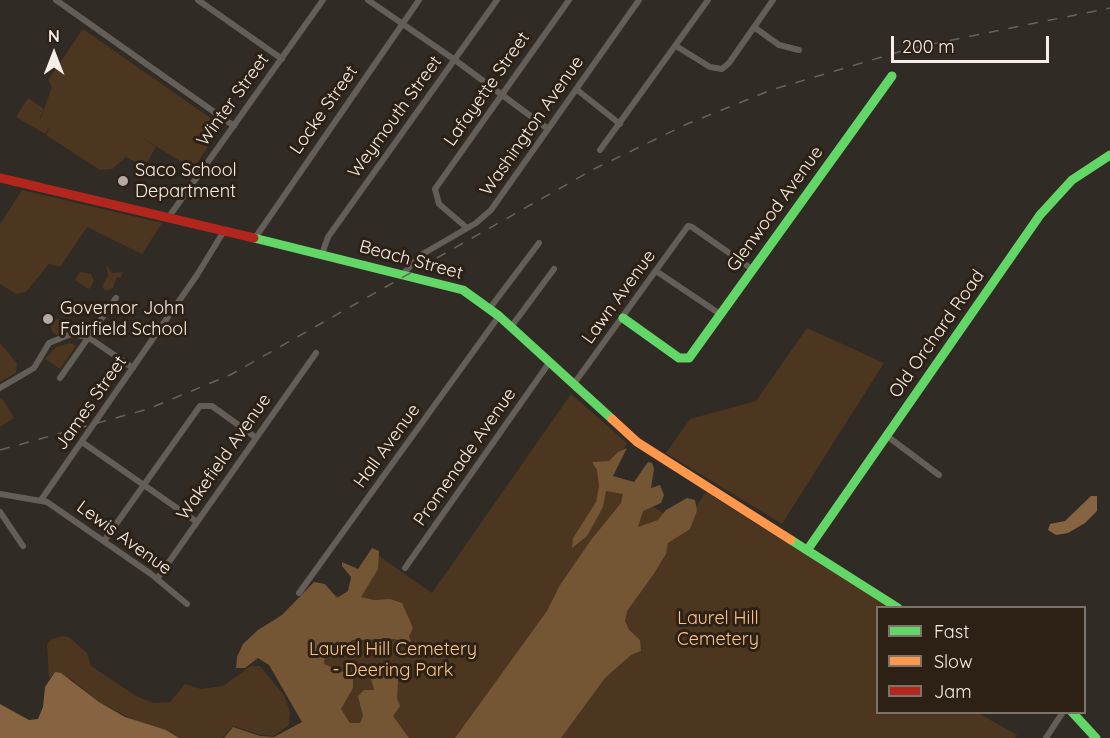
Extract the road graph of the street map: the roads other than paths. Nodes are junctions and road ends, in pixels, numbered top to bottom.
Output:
1 (56, 0) edge
2 (198, 0) edge
3 (323, 0) edge
4 (368, 0) edge
5 (419, 0) edge
6 (497, 0) edge
7 (569, 0) edge
8 (639, 0) edge
9 (708, 0) edge
10 (773, 0) edge
11 (402, 23) junction
12 (754, 27) junction
13 (676, 46) junction
14 (799, 50) dead end
15 (282, 59) junction
16 (455, 60) junction
17 (892, 76) dead end
18 (576, 89) junction
19 (502, 94) junction
20 (620, 124) junction
21 (234, 126) junction
22 (548, 129) junction
23 (600, 150) dead end
24 (1110, 155) edge
25 (0, 178) edge
26 (168, 218) junction
27 (467, 228) junction
28 (224, 231) junction
29 (255, 238) junction
30 (539, 243) dead end
31 (322, 254) junction
32 (554, 269) dead end
33 (752, 269) junction
34 (656, 271) junction
35 (403, 274) junction
36 (116, 298) dead end
37 (490, 309) junction
38 (720, 314) junction
39 (498, 316) junction
40 (623, 318) junction
41 (511, 327) junction
42 (88, 337) junction
43 (316, 353) dead end
44 (549, 363) junction
45 (133, 368) junction
46 (60, 378) dead end
47 (572, 385) junction
48 (0, 388) edge
49 (887, 436) junction
50 (255, 437) junction
51 (82, 442) junction
52 (939, 475) dead end
53 (143, 485) junction
54 (0, 494) edge
55 (41, 501) junction
56 (0, 512) edge
57 (196, 522) junction
58 (104, 541) junction
59 (23, 546) dead end
60 (808, 549) junction
61 (405, 568) dead end
62 (157, 579) junction
63 (299, 593) dead end
64 (187, 604) dead end
65 (895, 606) edge
66 (1062, 714) edge
67 (1074, 714) edge
68 (1046, 738) edge
69 (1096, 738) edge

1 - 21 street
2 - 15 street
3 - 15 street, Winter Street
4 - 11 street
5 - 11 street, Locke Street
6 - 16 street, Weymouth Street
7 - 19 street, Lafayette Street
8 - 18 street, Washington Avenue
9 - 13 street
10 - 12 street
11 - 16 street
11 - 29 street, Locke Street
12 - 13 street
12 - 14 street
13 - 20 street
15 - 21 street, Winter Street
16 - 19 street
16 - 31 street, Weymouth Street
17 - 33 main road, Glenwood Avenue
18 - 20 street
18 - 22 street, Washington Avenue
19 - 22 street
19 - 27 street, Lafayette Street
20 - 23 street
21 - 26 street, Winter Street
22 - 27 street, Washington Avenue
24 - 49 main road, Old Orchard Road
25 - 26 main road, Beach Street
26 - 28 main road, Beach Street
27 - 35 street, Washington Avenue
28 - 29 main road, Beach Street
28 - 45 street, James Street
29 - 31 main road, Beach Street
30 - 37 street
31 - 35 main road, Beach Street
32 - 41 street
33 - 34 street, Lawn Avenue
33 - 38 main road, Glenwood Avenue
34 - 38 street
34 - 40 street, Lawn Avenue
35 - 37 main road, Beach Street
36 - 42 street
37 - 39 main road, Beach Street
38 - 40 main road, Glenwood Avenue
39 - 41 main road, Beach Street
39 - 63 street, Hall Avenue
40 - 47 street, Lawn Avenue
41 - 44 main road, Beach Street
42 - 45 street
42 - 46 street
42 - 48 street
43 - 50 street, Wakefield Avenue
44 - 47 main road, Beach Street
44 - 61 street, Promenade Avenue
45 - 51 street, James Street
47 - 60 main road, Beach Street
49 - 52 street
49 - 60 main road, Old Orchard Road
50 - 53 street
50 - 57 street, Wakefield Avenue
51 - 53 street
51 - 55 street, James Street
53 - 57 street
53 - 58 street
54 - 55 street
55 - 58 street, Lewis Avenue
56 - 59 street
57 - 62 street, Wakefield Avenue
58 - 62 street, Lewis Avenue
60 - 65 main road, Beach Street
62 - 64 street, Lewis Avenue
66 - 68 street
67 - 69 main road

